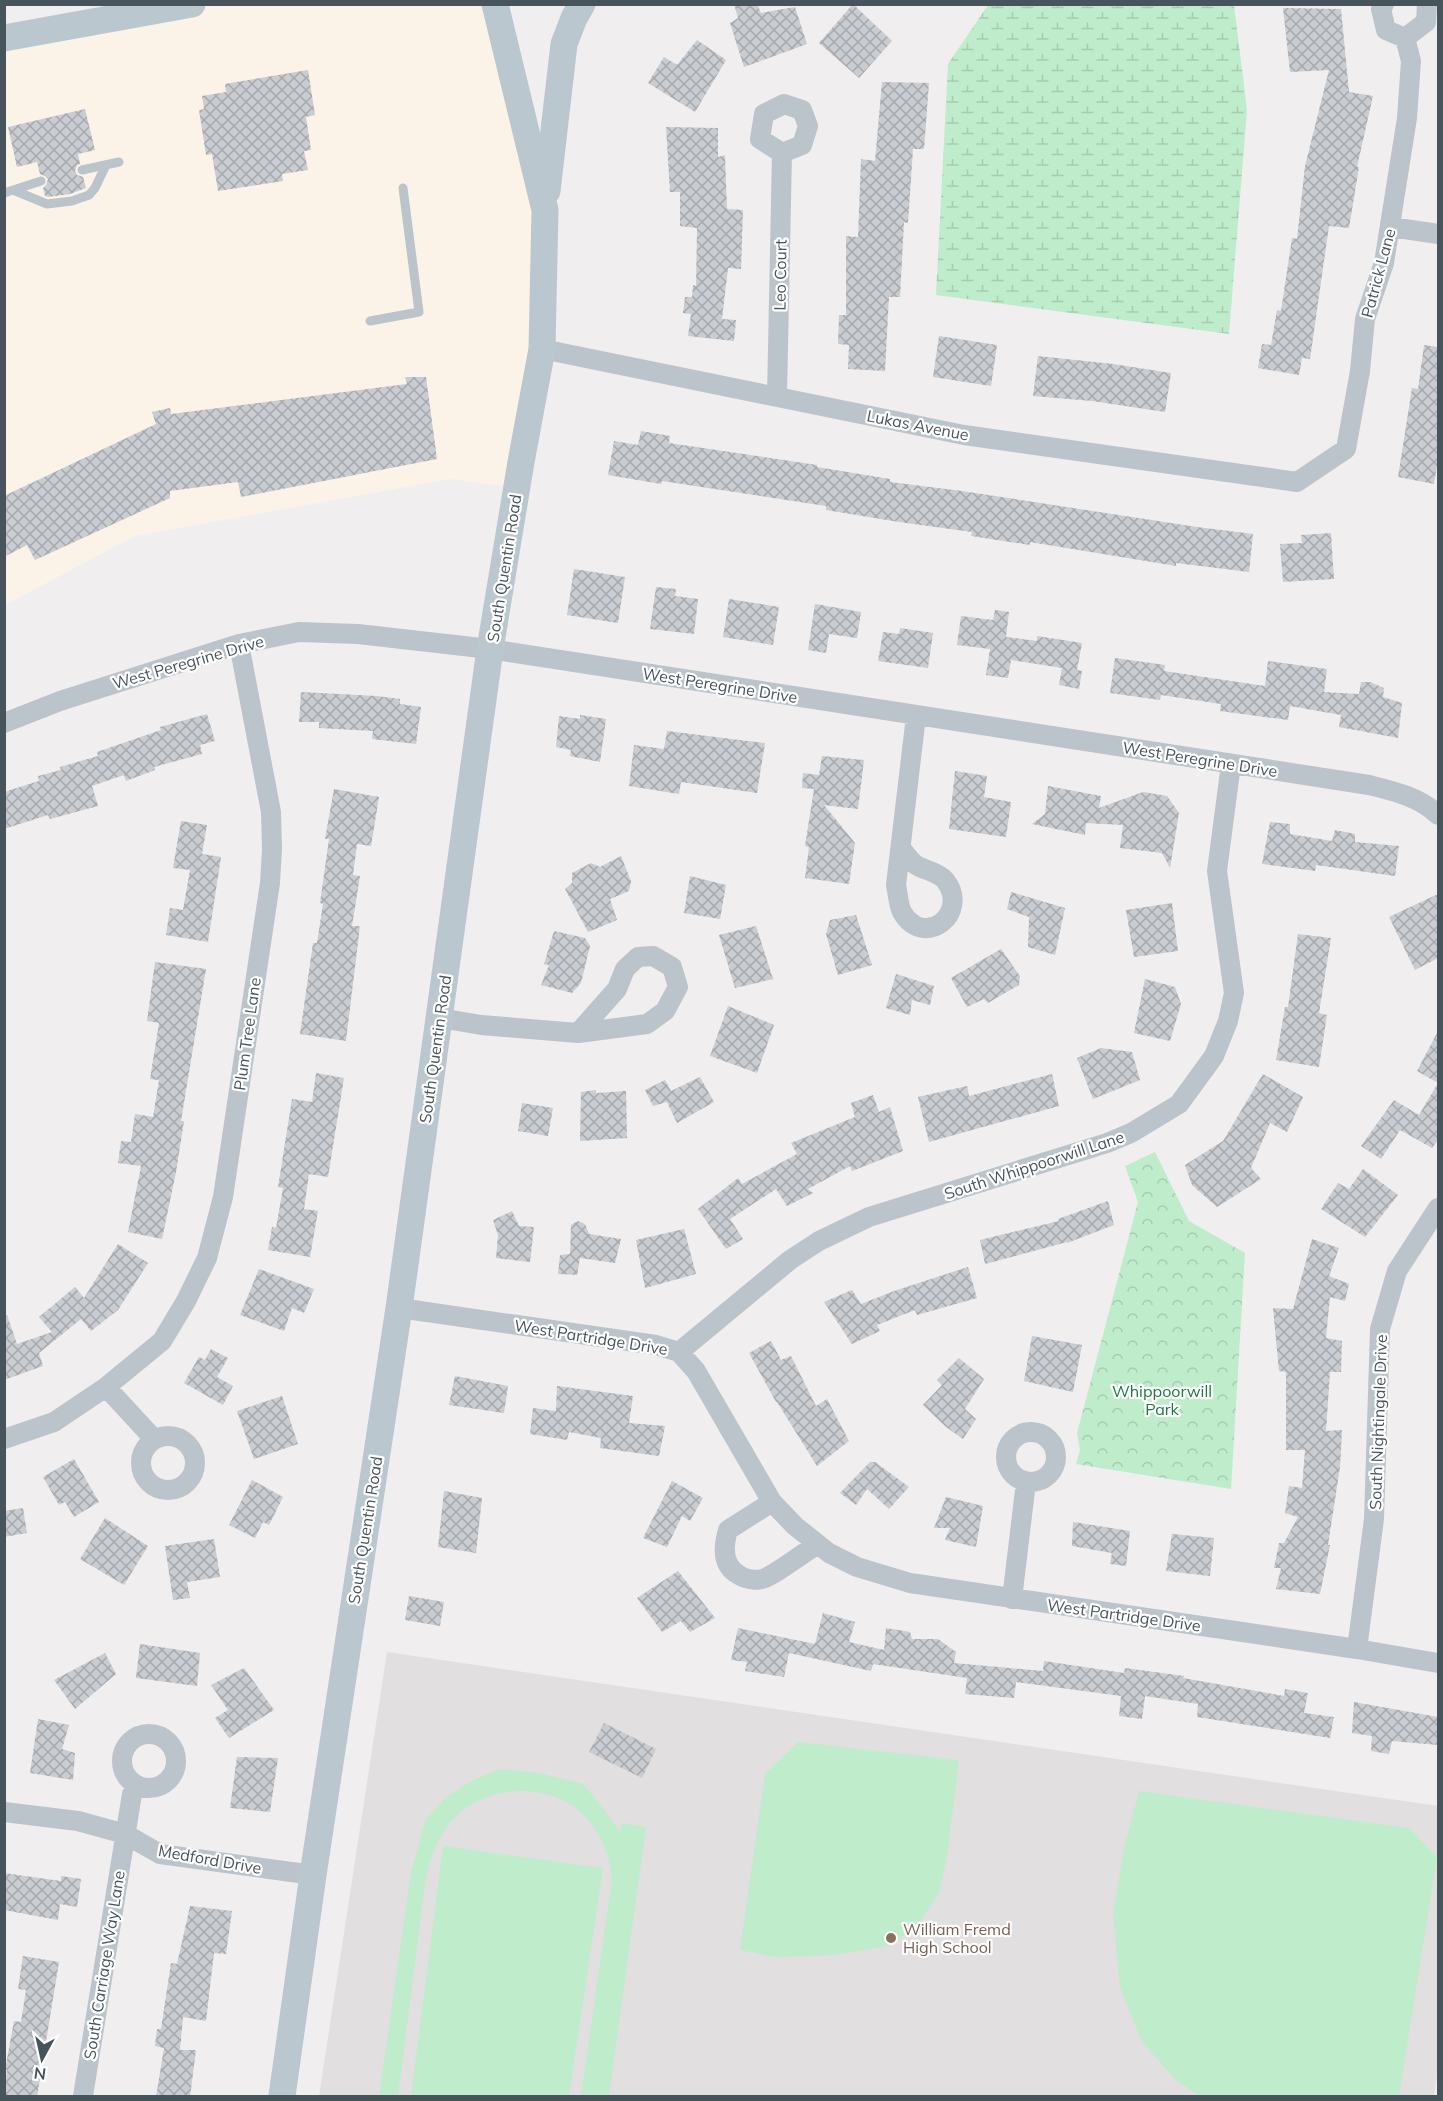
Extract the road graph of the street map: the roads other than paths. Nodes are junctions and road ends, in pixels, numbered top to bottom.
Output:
1 (192, 4) edge
2 (495, 4) edge
3 (582, 4) edge
4 (1384, 4) edge
5 (1427, 4) edge
6 (4, 38) edge
7 (1405, 38) junction
8 (782, 153) dead end
9 (119, 162) dead end
10 (106, 165) junction
11 (82, 170) dead end
12 (41, 181) dead end
13 (403, 188) dead end
14 (9, 192) edge
15 (545, 210) junction
16 (1391, 226) junction
17 (1438, 234) edge
18 (370, 321) dead end
19 (542, 349) junction
20 (777, 396) junction
21 (1297, 482) joint
22 (239, 644) junction
23 (490, 649) junction
24 (916, 716) junction
25 (4, 723) edge
26 (1231, 764) junction
27 (1438, 815) edge
28 (901, 848) dead end
29 (440, 1018) junction
30 (578, 1033) junction
31 (1438, 1208) edge
32 (399, 1308) junction
33 (679, 1352) junction
34 (106, 1387) junction
35 (4, 1439) edge
36 (154, 1439) dead end
37 (1026, 1482) dead end
38 (772, 1502) junction
39 (818, 1544) junction
40 (1012, 1599) junction
41 (1357, 1649) junction
42 (1438, 1663) edge
43 (137, 1785) dead end
44 (4, 1812) edge
45 (125, 1834) junction
46 (313, 1875) junction
47 (83, 2097) edge
48 (282, 2097) edge

1 - 6 main road
2 - 15 main road, South Quentin Road
3 - 15 main road
4 - 7 street
5 - 7 street
7 - 16 street, Patrick Lane
8 - 20 street, Leo Court
9 - 10 lane
10 - 11 lane
10 - 14 lane
12 - 14 lane
13 - 18 lane
15 - 19 main road, South Quentin Road
16 - 17 street
16 - 21 street, Patrick Lane
19 - 20 street, Lukas Avenue
19 - 23 main road, South Quentin Road
20 - 21 street, Lukas Avenue
22 - 23 street, West Peregrine Drive
22 - 25 street, West Peregrine Drive
22 - 34 street, Plum Tree Lane
23 - 24 street, West Peregrine Drive
23 - 29 main road, South Quentin Road
24 - 26 street, West Peregrine Drive
24 - 28 street
26 - 27 street, West Peregrine Drive
26 - 33 street, South Whippoorwill Lane
29 - 30 street
29 - 32 main road, South Quentin Road
30 - 30 street
31 - 41 street, South Nightingale Drive
32 - 33 street, West Partridge Drive
32 - 46 main road, South Quentin Road
33 - 38 street, West Partridge Drive
34 - 35 street, Plum Tree Lane
34 - 36 street
37 - 40 street
38 - 39 street, West Partridge Drive
38 - 39 street
39 - 40 street, West Partridge Drive
40 - 41 street, West Partridge Drive
41 - 42 street, West Partridge Drive
43 - 45 street, South Carriage Way Lane
44 - 45 street, Medford Drive
45 - 46 street, Medford Drive
45 - 47 street, South Carriage Way Lane
46 - 48 main road, South Quentin Road

